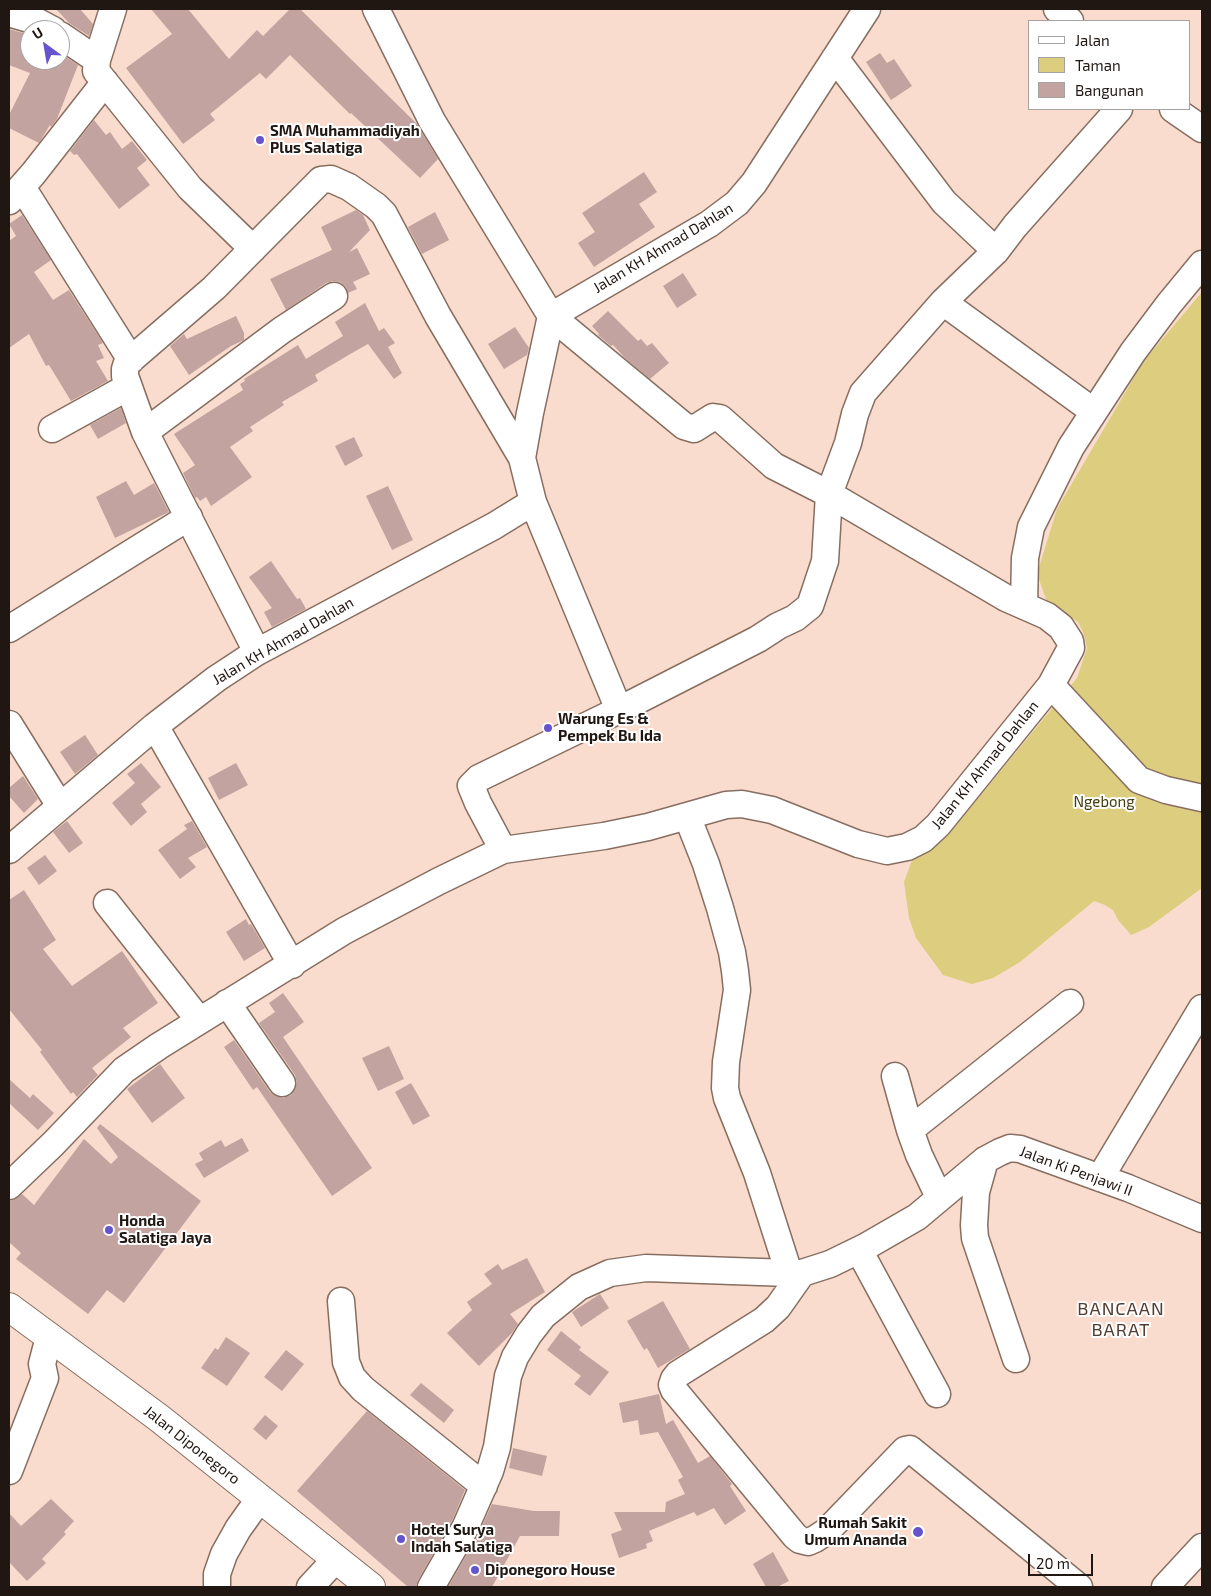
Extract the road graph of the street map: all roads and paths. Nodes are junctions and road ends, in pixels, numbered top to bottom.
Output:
1 (113, 9) edge
2 (376, 9) edge
3 (867, 9) edge
4 (1057, 9) edge
5 (9, 13) edge
6 (33, 20) edge
7 (1069, 20) edge
8 (70, 43) edge
9 (835, 58) junction
10 (101, 71) junction
11 (1118, 110) edge
12 (1175, 110) edge
13 (1202, 128) edge
14 (15, 194) edge
15 (253, 249) junction
16 (996, 251) junction
17 (1202, 264) edge
18 (334, 296) dead end
19 (943, 302) junction
20 (551, 316) junction
21 (131, 360) junction
22 (128, 387) junction
23 (1093, 411) junction
24 (52, 429) dead end
25 (145, 432) junction
26 (522, 458) junction
27 (829, 494) junction
28 (533, 502) junction
29 (189, 517) junction
30 (1024, 606) junction
31 (9, 630) edge
32 (257, 652) junction
33 (1051, 685) junction
34 (619, 710) junction
35 (9, 724) edge
36 (155, 726) junction
37 (1202, 798) edge
38 (60, 806) junction
39 (687, 816) junction
40 (9, 850) edge
41 (503, 850) junction
42 (107, 902) dead end
43 (292, 965) junction
44 (1070, 1002) dead end
45 (227, 1003) junction
46 (1202, 1008) edge
47 (199, 1020) junction
48 (896, 1076) dead end
49 (282, 1083) dead end
50 (910, 1130) junction
51 (985, 1160) junction
52 (1100, 1178) junction
53 (9, 1186) edge
54 (939, 1197) junction
55 (1202, 1219) edge
56 (859, 1250) junction
57 (796, 1273) junction
58 (341, 1301) dead end
59 (9, 1307) edge
60 (49, 1337) junction
61 (1016, 1359) dead end
62 (937, 1394) dead end
63 (9, 1471) edge
64 (484, 1486) junction
65 (260, 1498) junction
66 (1202, 1547) edge
67 (336, 1558) junction
68 (1168, 1586) edge
69 (217, 1587) edge
70 (310, 1587) edge
71 (371, 1587) edge
72 (431, 1587) edge
73 (1079, 1587) edge

1 - 10 street
2 - 20 street
3 - 9 street, Jalan KH Ahmad Dahlan
4 - 7 street
5 - 6 street
8 - 10 street
9 - 16 street
9 - 20 street, Jalan KH Ahmad Dahlan
10 - 14 street
10 - 15 street
11 - 16 street
12 - 13 street
14 - 21 street
15 - 21 street
15 - 26 street
16 - 19 street
17 - 23 street
18 - 25 street
19 - 23 street
19 - 27 street
20 - 26 street
20 - 27 street, Jalan KH Ahmad Dahlan
21 - 22 street
22 - 24 street
22 - 25 street
23 - 30 street
25 - 29 street
26 - 28 street
27 - 30 street, Jalan KH Ahmad Dahlan
27 - 34 street
28 - 32 street, Jalan KH Ahmad Dahlan
28 - 34 street
29 - 31 street
29 - 32 street
30 - 33 street, Jalan KH Ahmad Dahlan
32 - 36 street, Jalan KH Ahmad Dahlan
33 - 37 street
33 - 39 street, Jalan KH Ahmad Dahlan
34 - 41 street
35 - 38 street
36 - 38 street, Jalan KH Ahmad Dahlan
36 - 43 street
38 - 40 street, Jalan KH Ahmad Dahlan
39 - 41 street, Jalan KH Ahmad Dahlan
39 - 57 street
41 - 43 street, Jalan KH Ahmad Dahlan
42 - 47 street
43 - 45 street, Jalan KH Ahmad Dahlan
44 - 50 street
45 - 47 street, Jalan KH Ahmad Dahlan
45 - 49 street
46 - 52 street
47 - 53 street, Jalan KH Ahmad Dahlan
48 - 50 street
50 - 54 street
51 - 52 street, Jalan Ki Penjawi II
51 - 54 street, Jalan Ki Penjawi II
51 - 61 street
52 - 55 street, Jalan Ki Penjawi II
54 - 56 street, Jalan Ki Penjawi II
56 - 57 street, Jalan Ki Penjawi II
56 - 62 street
57 - 64 street, Jalan Ki Penjawi II
57 - 73 street
58 - 64 street
59 - 60 main road, Jalan Diponegoro
60 - 63 street
60 - 65 main road, Jalan Diponegoro
64 - 72 street, Jalan Ki Penjawi II
65 - 67 main road, Jalan Diponegoro
65 - 69 street
66 - 68 street
67 - 70 street
67 - 71 main road, Jalan Diponegoro

